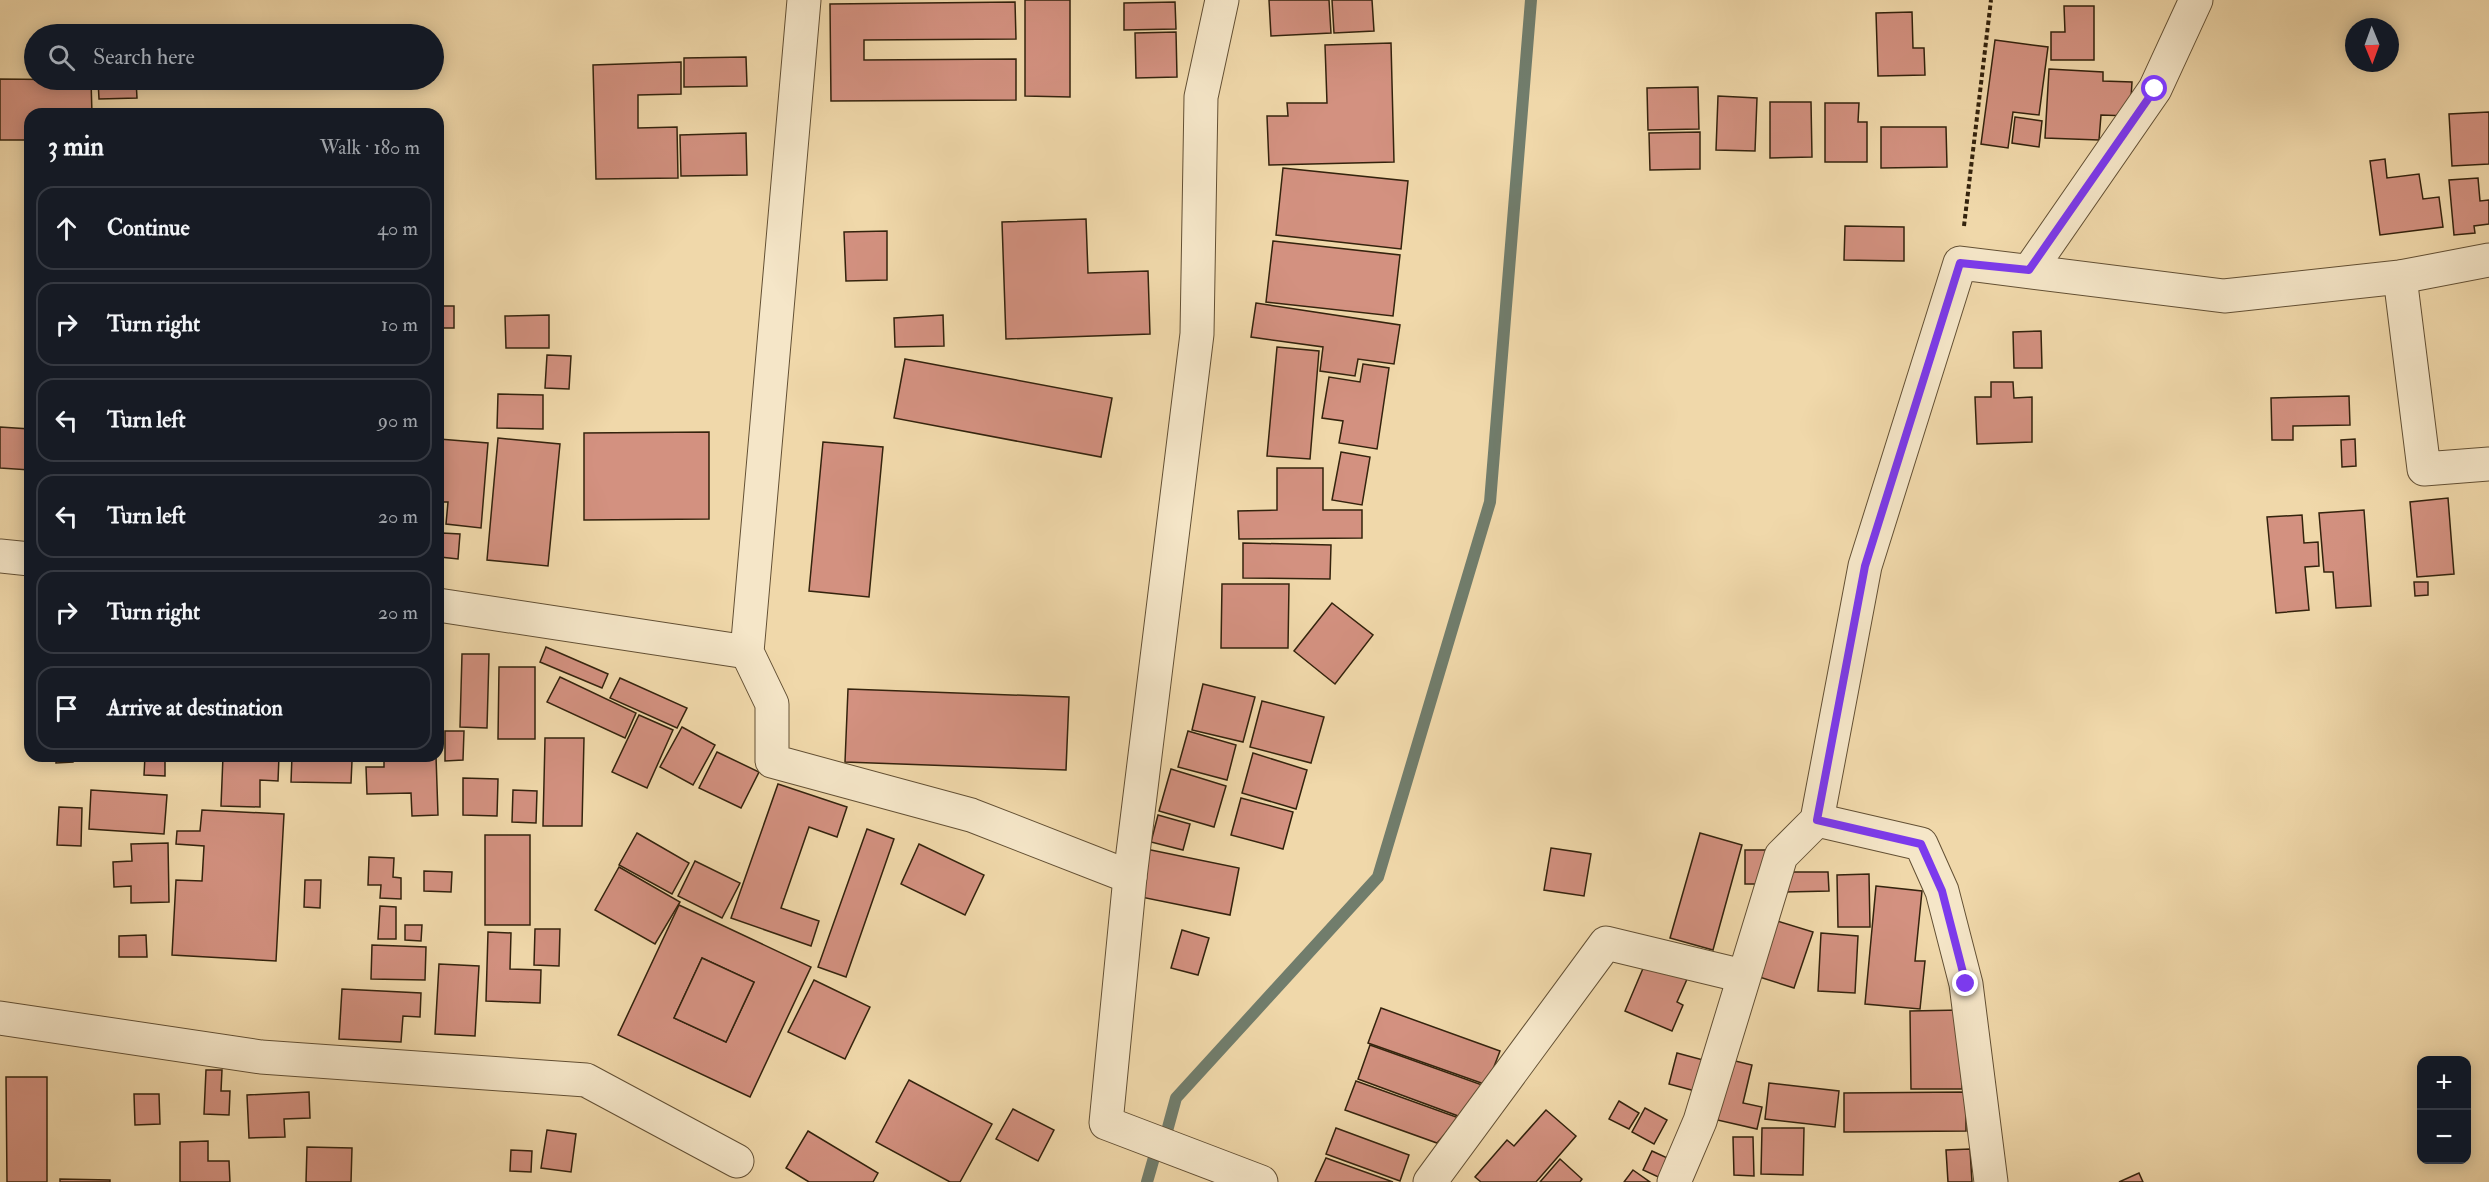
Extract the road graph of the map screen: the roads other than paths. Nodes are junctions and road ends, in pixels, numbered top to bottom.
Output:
1 (804, 0) edge
2 (1222, 0) edge
3 (2196, 0) edge
4 (2489, 260) edge
5 (2029, 270) junction
6 (2400, 277) junction
7 (2489, 464) edge
8 (0, 556) edge
9 (24, 558) edge
10 (444, 607) edge
11 (747, 652) junction
12 (1817, 820) junction
13 (1130, 877) junction
14 (1743, 976) junction
15 (0, 1018) edge
16 (737, 1161) dead end
17 (1261, 1182) edge
18 (1430, 1182) edge
19 (1674, 1182) edge
20 (1991, 1182) edge

1 - 11 street
2 - 13 street
3 - 5 street
4 - 6 street
5 - 6 street
5 - 12 street
6 - 7 street
8 - 9 street
10 - 11 street
11 - 13 street
12 - 14 street
12 - 20 street
13 - 17 street
14 - 18 street
14 - 19 street
15 - 16 street

